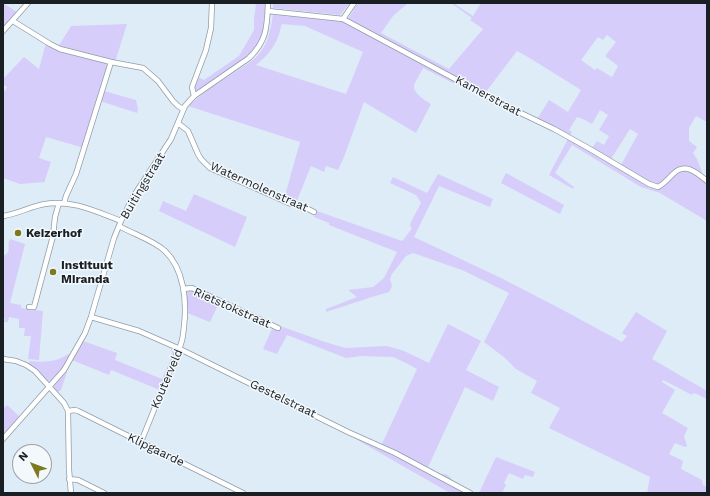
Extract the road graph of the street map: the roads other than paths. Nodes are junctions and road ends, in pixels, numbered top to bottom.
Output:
1 (28, 3) edge
2 (212, 3) edge
3 (268, 3) edge
4 (354, 3) edge
5 (268, 11) junction
6 (343, 19) junction
7 (12, 21) junction
8 (3, 31) edge
9 (111, 62) junction
10 (194, 96) junction
11 (183, 109) junction
12 (178, 123) junction
13 (707, 181) edge
14 (62, 203) junction
15 (314, 212) dead end
16 (3, 216) edge
17 (121, 221) junction
18 (119, 226) junction
19 (183, 289) junction
20 (30, 307) dead end
21 (91, 317) junction
22 (278, 328) dead end
23 (180, 349) junction
24 (3, 359) edge
25 (50, 387) junction
26 (68, 411) junction
27 (3, 439) edge
28 (140, 442) junction
29 (69, 479) junction
30 (71, 493) edge
31 (104, 493) edge
32 (243, 493) edge
33 (470, 493) edge

1 - 7 street
2 - 10 street
3 - 5 street, Buitingstraat
4 - 6 street
5 - 6 street, Kamerstraat
5 - 10 street, Buitingstraat
6 - 13 street, Kamerstraat
7 - 8 street
7 - 9 street
9 - 11 street
9 - 14 street
10 - 11 street, Buitingstraat
11 - 12 street, Buitingstraat
12 - 15 street, Watermolenstraat
12 - 17 street, Buitingstraat
14 - 16 street
14 - 17 street
14 - 20 street
17 - 18 street, Buitingstraat
18 - 19 street, Rietstokstraat
18 - 21 street, Buitingstraat
19 - 22 street, Rietstokstraat
19 - 23 street, Kouterveld
21 - 23 street, Gestelstraat
21 - 25 street, Buitingstraat
23 - 28 street, Kouterveld
23 - 33 street, Gestelstraat
24 - 25 street
25 - 26 street
25 - 27 street, Buitingstraat
26 - 28 street, Klipgaarde
26 - 29 street
28 - 32 street, Klipgaarde
29 - 30 street
29 - 31 street

